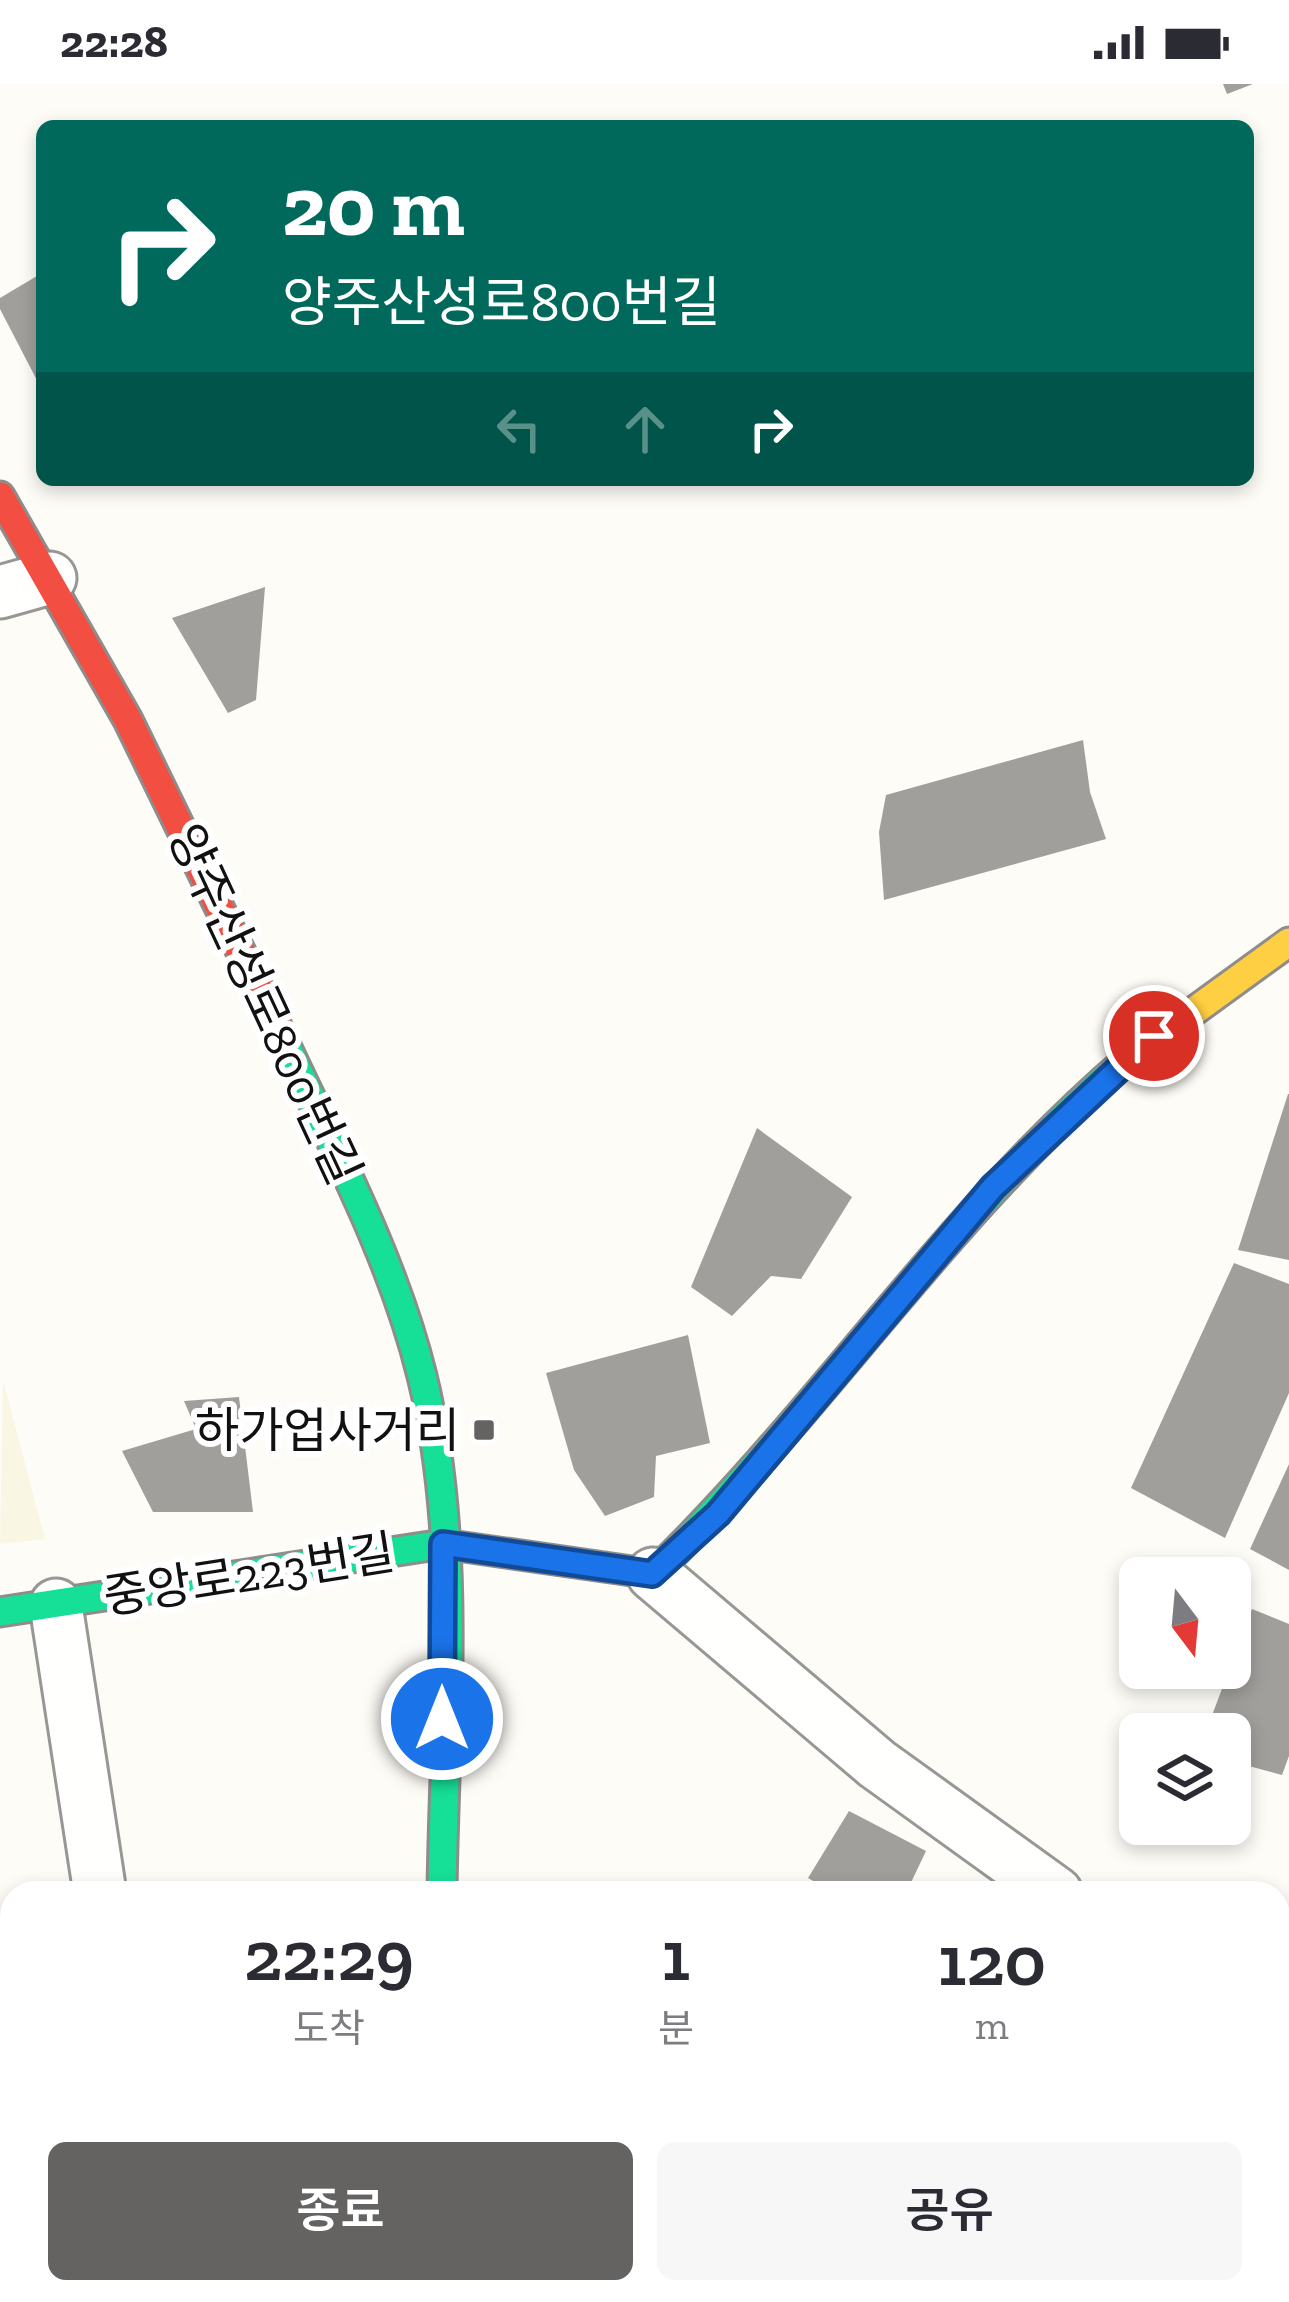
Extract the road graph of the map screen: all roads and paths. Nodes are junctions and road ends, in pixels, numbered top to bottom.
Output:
1 (0, 496) edge
2 (50, 578) junction
3 (0, 592) edge
4 (1289, 942) edge
5 (443, 1544) junction
6 (652, 1574) junction
7 (56, 1605) junction
8 (0, 1612) edge
9 (98, 1881) edge
10 (442, 1881) edge
11 (1039, 1881) edge

1 - 2 street, 양주산성로800번길
2 - 3 street
2 - 5 street, 양주산성로800번길
4 - 6 street
5 - 6 street
5 - 7 street, 중앙로223번길
5 - 10 street, 양주산성로800번길
6 - 11 street
7 - 8 street, 중앙로223번길
7 - 9 street, 중앙로223번길

